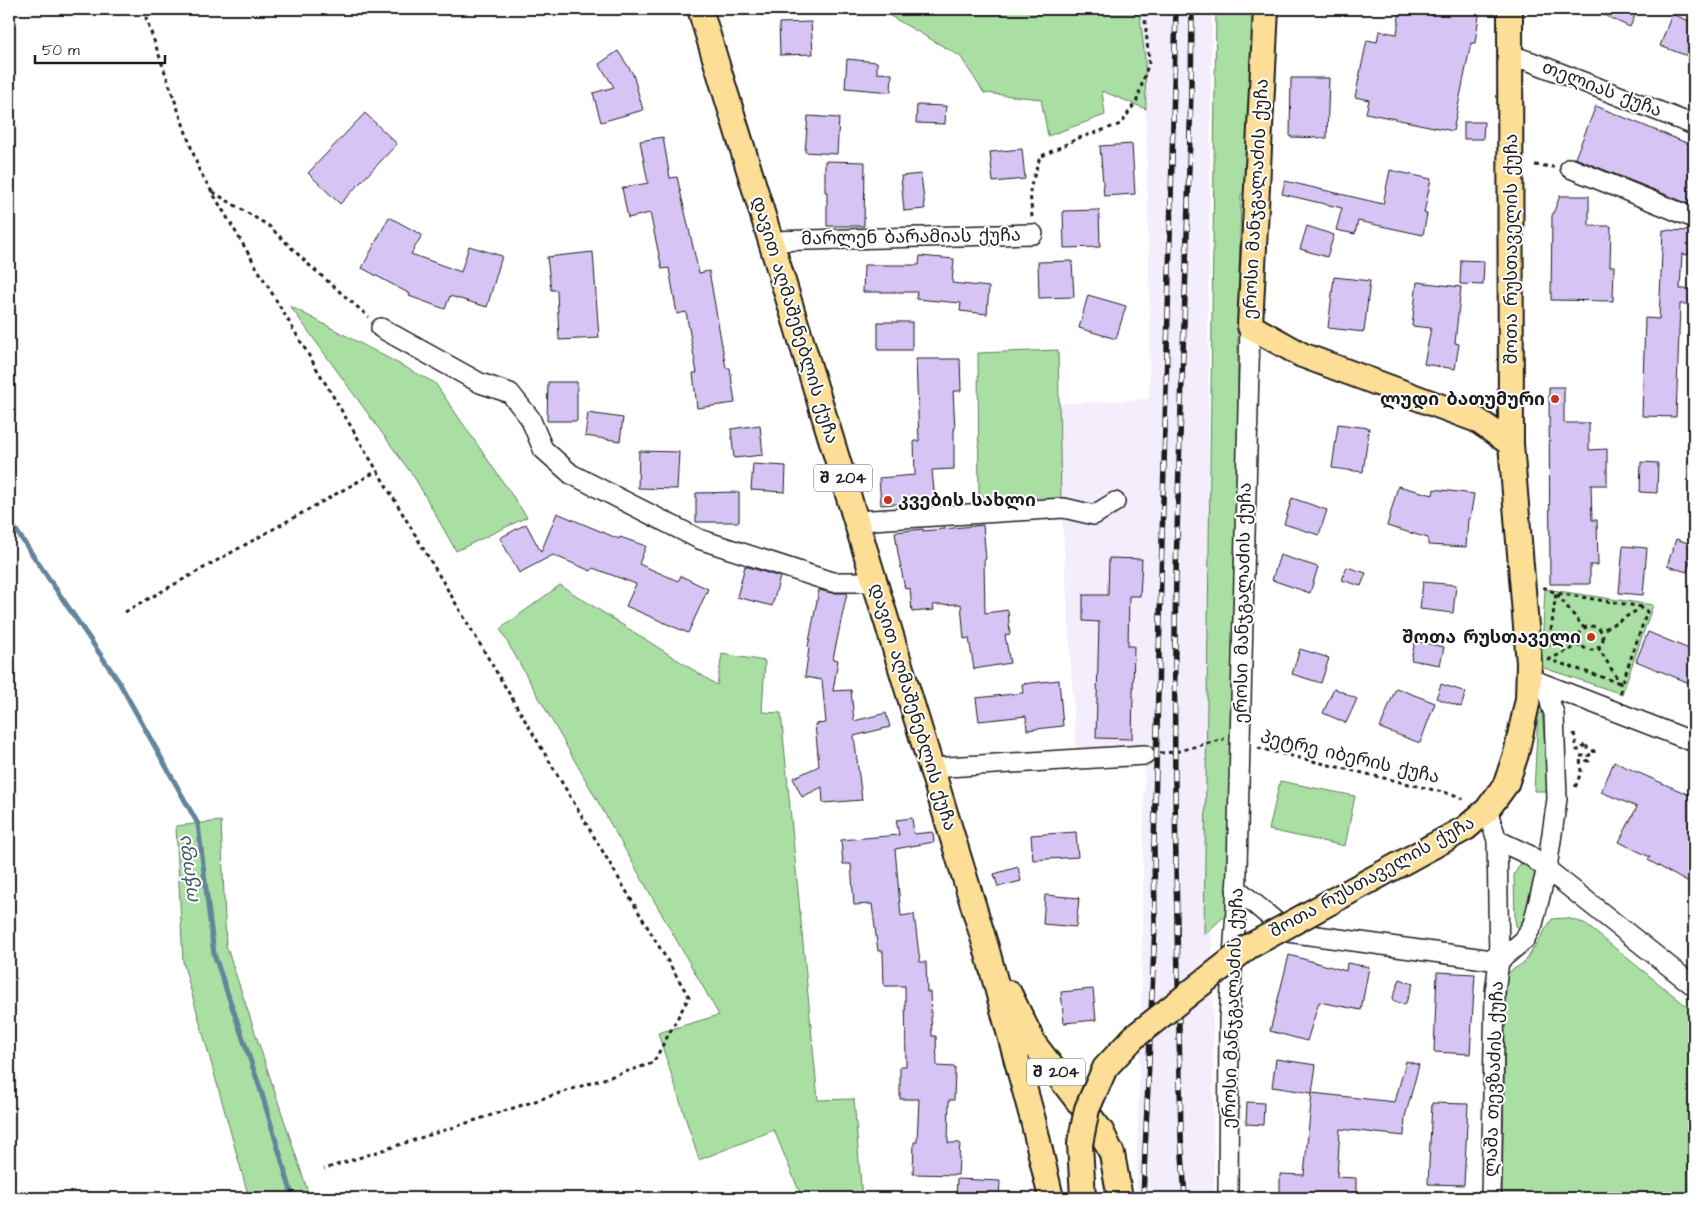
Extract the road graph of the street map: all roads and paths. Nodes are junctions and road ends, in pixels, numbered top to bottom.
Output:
1 (143, 9) edge
2 (700, 9) edge
3 (1144, 9) edge
4 (1266, 9) edge
5 (1510, 9) edge
6 (1510, 55) junction
7 (1694, 125) edge
8 (1570, 168) dead end
9 (211, 191) junction
10 (1694, 218) edge
11 (1033, 234) joint
12 (771, 241) junction
13 (1250, 326) junction
14 (380, 328) joint
15 (1511, 444) junction
16 (377, 471) junction
17 (1115, 502) dead end
18 (856, 521) junction
19 (875, 582) junction
20 (1538, 585) dead end
21 (1556, 592) junction
22 (1643, 607) junction
23 (125, 612) dead end
24 (1584, 628) junction
25 (1601, 631) junction
26 (1581, 644) junction
27 (1598, 647) junction
28 (1547, 660) junction
29 (1539, 674) junction
30 (1620, 683) junction
31 (1620, 697) dead end
32 (1554, 713) junction
33 (1694, 742) edge
34 (1240, 743) junction
35 (1145, 755) joint
36 (931, 768) junction
37 (1455, 795) dead end
38 (1557, 799) junction
39 (1487, 810) junction
40 (1497, 840) junction
41 (1547, 868) junction
42 (1236, 888) junction
43 (986, 947) junction
44 (1499, 961) junction
45 (1694, 986) edge
46 (324, 1169) dead end
47 (1051, 1198) edge
48 (1083, 1198) edge
49 (1120, 1198) edge
50 (1228, 1198) edge
51 (1491, 1198) edge

1 - 9 path
2 - 12 main road, დავით აღმაშენებლის ქუჩა / შ 204
3 - 11 path, მარლენ ბარამიას ქუჩა
4 - 13 main road, ეროსი მანჯგალაძის ქუჩა
5 - 6 main road, შოთა რუსთაველის ქუჩა
6 - 7 street, თელიას ქუჩა
6 - 15 main road, შოთა რუსთაველის ქუჩა
8 - 10 street
9 - 14 path
9 - 16 path
11 - 12 street, მარლენ ბარამიას ქუჩა
12 - 18 main road, დავით აღმაშენებლის ქუჩა / შ 204
13 - 15 main road
13 - 34 street, ეროსი მანჯგალაძის ქუჩა
14 - 19 street
15 - 29 main road, შოთა რუსთაველის ქუჩა
16 - 23 path
16 - 46 path
17 - 18 street
18 - 19 main road, დავით აღმაშენებლის ქუჩა / შ 204
19 - 36 main road, დავით აღმაშენებლის ქუჩა / შ 204
20 - 21 path
21 - 22 path
21 - 24 path
21 - 28 path
22 - 25 path
22 - 30 path
24 - 25 path
24 - 26 path
25 - 27 path
26 - 27 path
26 - 28 path
27 - 30 path
28 - 29 path
28 - 30 path
29 - 32 street, ლაშა თევზაძის ქუჩა
29 - 33 street
29 - 39 main road, შოთა რუსთაველის ქუჩა
30 - 31 path
32 - 38 street, ლაშა თევზაძის ქუჩა
32 - 38 path
34 - 35 path, პეტრე იბერის ქუჩა
34 - 37 path, პეტრე იბერის ქუჩა
34 - 42 street, ეროსი მანჯგალაძის ქუჩა
35 - 36 street
36 - 43 main road, დავით აღმაშენებლის ქუჩა / შ 204
38 - 41 street, ლაშა თევზაძის ქუჩა
39 - 40 street, ლაშა თევზაძის ქუჩა
39 - 48 main road, შოთა რუსთაველის ქუჩა, bridge
40 - 41 street
40 - 44 street, ლაშა თევზაძის ქუჩა
41 - 44 street, ლაშა თევზაძის ქუჩა
41 - 45 street
42 - 44 street
42 - 50 street, ეროსი მანჯგალაძის ქუჩა
43 - 47 main road, დავით აღმაშენებლის ქუჩა / შ 204
43 - 49 main road, დავით აღმაშენებლის ქუჩა / შ 204
44 - 51 street, ლაშა თევზაძის ქუჩა

